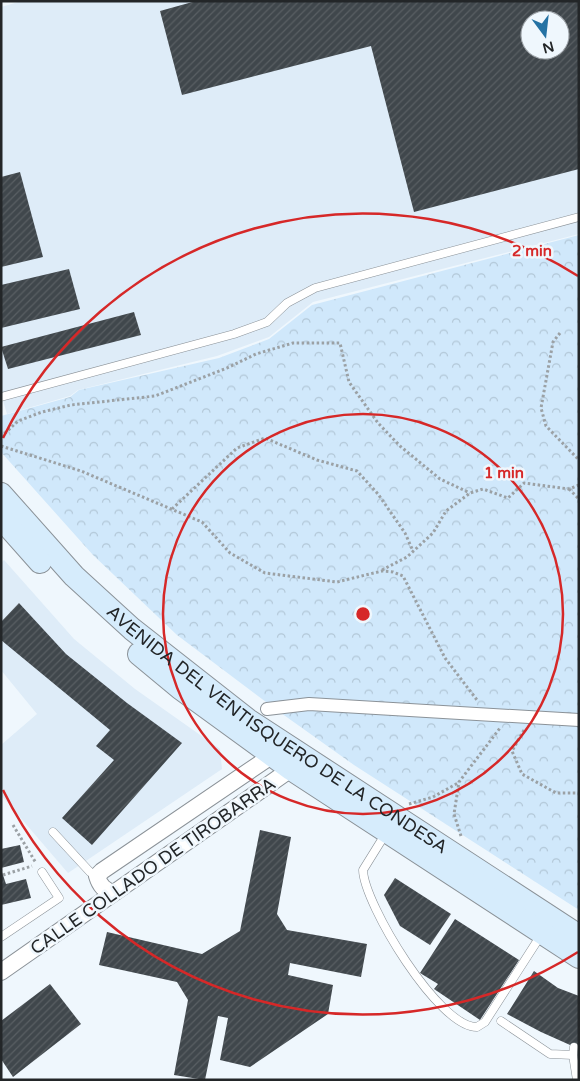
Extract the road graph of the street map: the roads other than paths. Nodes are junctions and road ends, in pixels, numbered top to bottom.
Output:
1 (579, 217) edge
2 (1, 397) edge
3 (1, 494) edge
4 (1, 518) edge
5 (267, 709) dead end
6 (579, 720) edge
7 (288, 756) junction
8 (238, 793) junction
9 (398, 819) junction
10 (53, 832) dead end
11 (42, 872) dead end
12 (96, 876) junction
13 (114, 893) junction
14 (547, 926) junction
15 (579, 936) edge
16 (1, 937) edge
17 (579, 957) edge
18 (1, 972) edge
19 (500, 1022) dead end
20 (577, 1080) edge

1 - 2 lane
3 - 7 main road, AVENIDA DEL VENTISQUERO DE LA CONDESA
4 - 7 main road, AVENIDA DEL VENTISQUERO DE LA CONDESA
5 - 6 street
7 - 8 street
7 - 8 street, CALLE COLLADO DE TIROBARRA
7 - 9 main road, AVENIDA DEL VENTISQUERO DE LA CONDESA
8 - 12 street
8 - 13 street, CALLE COLLADO DE TIROBARRA
9 - 14 main road, AVENIDA DEL VENTISQUERO DE LA CONDESA
9 - 14 lane
10 - 12 lane
11 - 16 lane
12 - 13 street
13 - 18 street, CALLE COLLADO DE TIROBARRA
14 - 15 main road, AVENIDA DEL VENTISQUERO DE LA CONDESA
14 - 17 main road, AVENIDA DEL VENTISQUERO DE LA CONDESA
19 - 20 lane

